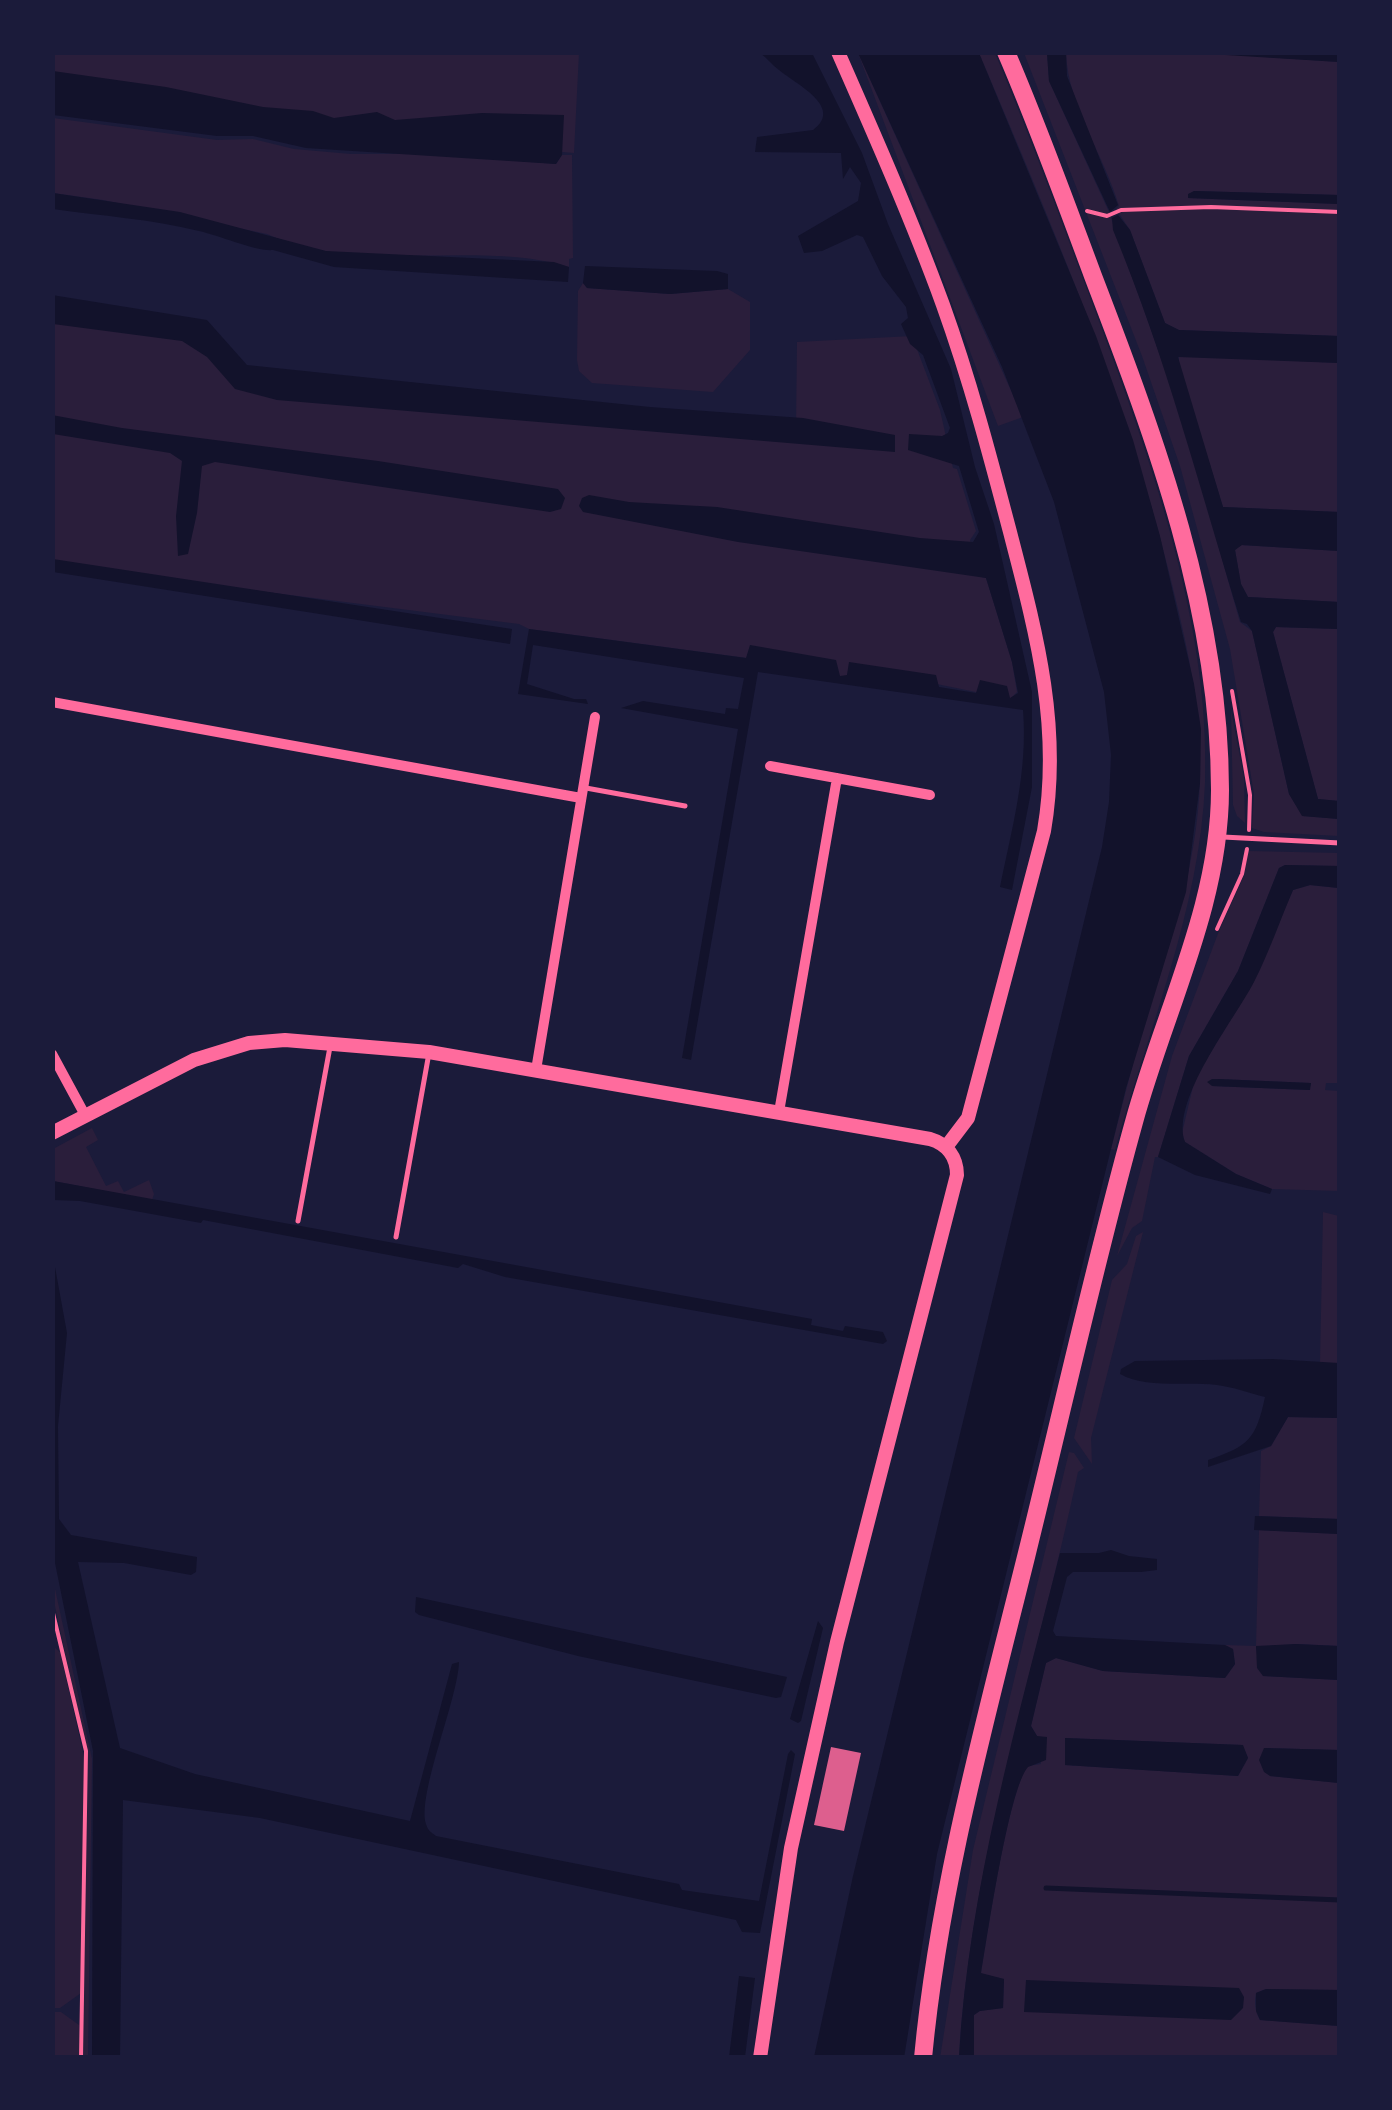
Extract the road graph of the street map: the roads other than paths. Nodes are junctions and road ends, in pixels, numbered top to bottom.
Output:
1 (838, 52) edge
2 (1006, 52) edge
3 (52, 702) edge
4 (595, 717) dead end
5 (770, 766) dead end
6 (836, 778) junction
7 (582, 792) junction
8 (930, 795) dead end
9 (686, 806) dead end
10 (1217, 837) junction
11 (1340, 843) edge
12 (330, 1042) junction
13 (429, 1052) junction
14 (52, 1054) edge
15 (536, 1070) junction
16 (778, 1112) junction
17 (85, 1115) junction
18 (52, 1133) edge
19 (946, 1147) junction
20 (298, 1221) dead end
21 (396, 1237) dead end
22 (760, 2058) edge
23 (923, 2058) edge

1 - 19 street
2 - 10 main road
3 - 7 street
4 - 7 street
5 - 6 street
6 - 8 street
6 - 16 street
7 - 9 lane
7 - 15 street
10 - 11 lane
10 - 23 main road
12 - 13 street
12 - 17 street
12 - 20 lane
13 - 15 street
13 - 21 lane
14 - 17 street
15 - 16 street
16 - 19 street
17 - 18 street
19 - 22 street

